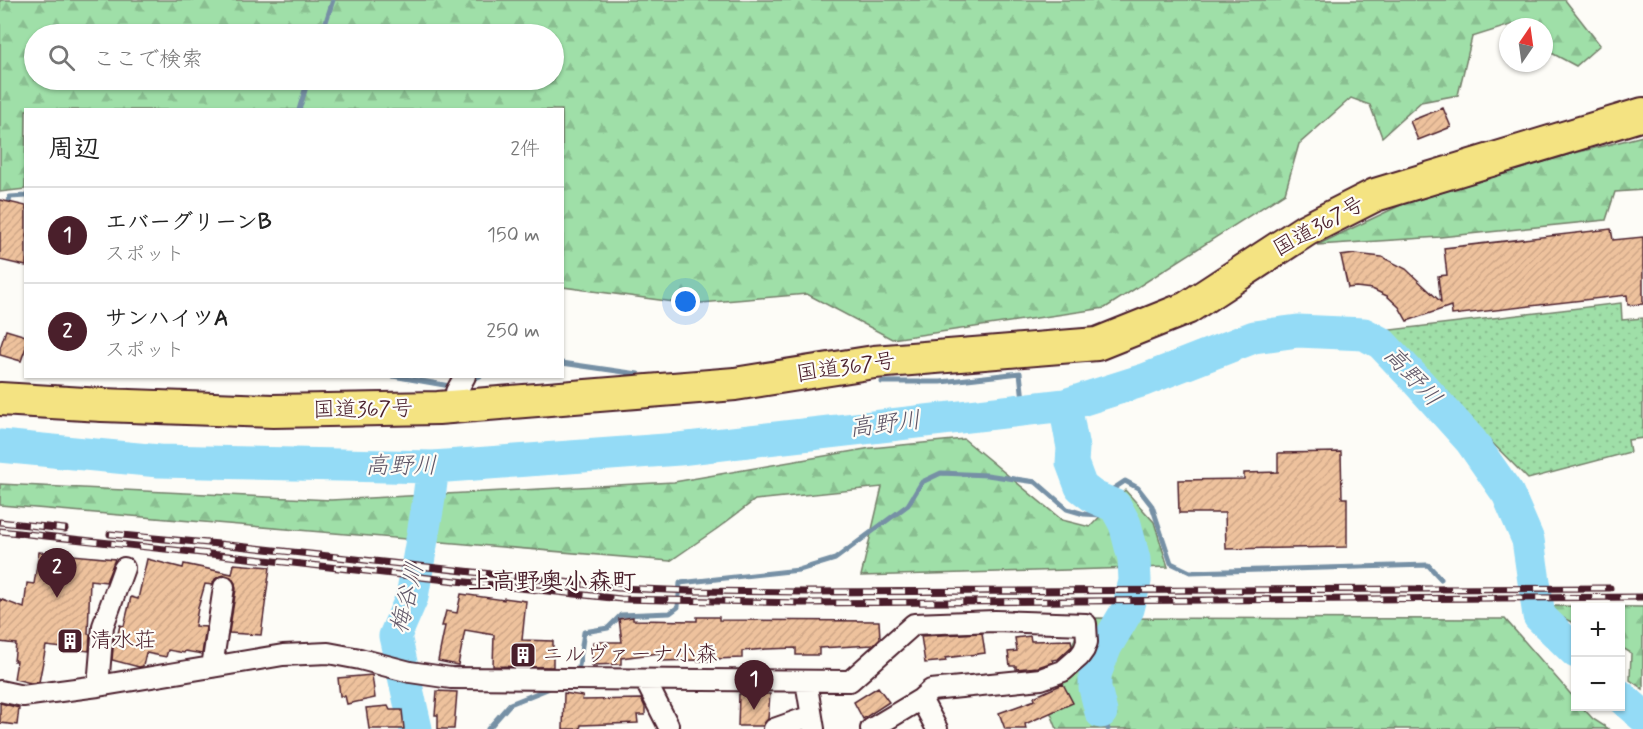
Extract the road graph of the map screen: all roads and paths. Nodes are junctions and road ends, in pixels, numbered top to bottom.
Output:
1 (1643, 114) edge
2 (464, 378) edge
3 (0, 399) edge
4 (456, 406) junction
5 (124, 568) dead end
6 (224, 588) dead end
7 (212, 667) junction
8 (645, 680) junction
9 (806, 681) junction
10 (98, 686) junction
11 (0, 691) edge
12 (921, 699) junction
13 (812, 722) edge
14 (668, 725) dead end
15 (774, 729) edge
16 (871, 729) edge
17 (937, 729) edge

1 - 4 highway, 国道367号
2 - 4 street
3 - 4 highway, 国道367号
5 - 10 street
6 - 7 street
7 - 8 street
7 - 10 street
8 - 9 street
8 - 14 street
9 - 12 street
9 - 13 street
10 - 11 street
12 - 16 street
12 - 17 street
13 - 15 street

